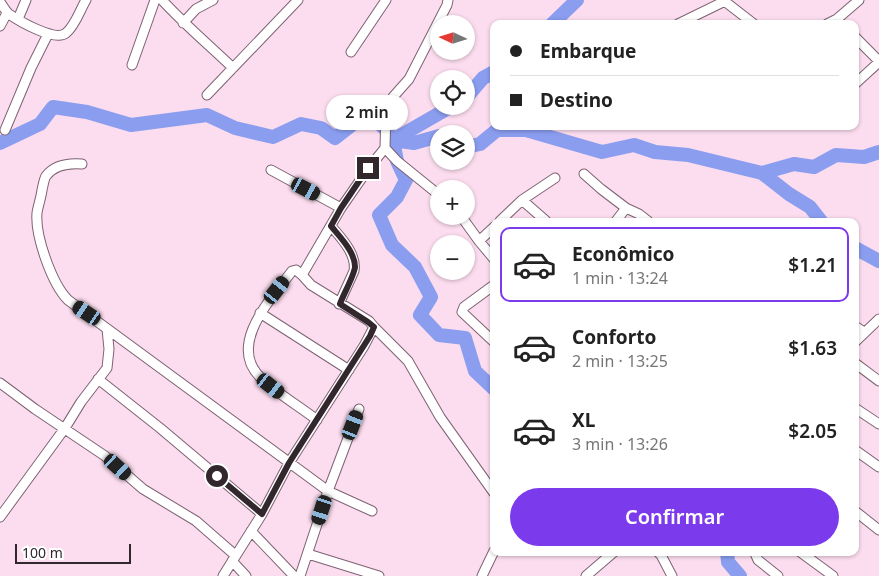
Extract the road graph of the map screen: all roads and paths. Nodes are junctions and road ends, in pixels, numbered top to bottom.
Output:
1 (26, 0) edge
2 (86, 0) edge
3 (155, 0) edge
4 (162, 0) edge
5 (213, 0) edge
6 (298, 0) edge
7 (386, 0) edge
8 (448, 0) edge
9 (859, 0) edge
10 (724, 1) edge
11 (0, 2) edge
12 (8, 13) junction
13 (18, 20) junction
14 (686, 20) edge
15 (749, 20) edge
16 (840, 20) edge
17 (183, 23) junction
18 (0, 26) edge
19 (48, 34) junction
20 (859, 41) edge
21 (351, 52) dead end
22 (879, 61) edge
23 (132, 65) dead end
24 (233, 68) junction
25 (859, 80) edge
26 (208, 95) dead end
27 (5, 130) dead end
28 (385, 148) junction
29 (82, 164) dead end
30 (271, 170) dead end
31 (584, 174) dead end
32 (555, 178) dead end
33 (430, 187) edge
34 (522, 200) junction
35 (341, 208) junction
36 (626, 208) junction
37 (506, 218) edge
38 (543, 218) edge
39 (618, 218) edge
40 (644, 218) edge
41 (467, 225) edge
42 (331, 226) junction
43 (490, 231) edge
44 (479, 241) junction
45 (490, 253) edge
46 (302, 275) junction
47 (490, 288) edge
48 (340, 304) junction
49 (260, 313) junction
50 (877, 324) edge
51 (374, 327) junction
52 (107, 328) junction
53 (859, 329) edge
54 (864, 332) junction
55 (490, 338) edge
56 (859, 338) edge
57 (859, 367) edge
58 (349, 370) junction
59 (98, 379) junction
60 (879, 381) edge
61 (0, 384) edge
62 (359, 409) dead end
63 (859, 411) edge
64 (317, 420) junction
65 (879, 424) edge
66 (65, 428) junction
67 (859, 453) edge
68 (289, 463) junction
69 (879, 467) edge
70 (490, 487) edge
71 (328, 491) junction
72 (372, 511) dead end
73 (262, 514) junction
74 (859, 514) edge
75 (0, 517) edge
76 (879, 530) edge
77 (251, 531) junction
78 (308, 554) junction
79 (492, 556) edge
80 (610, 556) edge
81 (662, 556) edge
82 (756, 556) edge
83 (806, 556) edge
84 (234, 558) junction
85 (223, 576) edge
86 (246, 576) edge
87 (294, 576) edge
88 (300, 576) edge
89 (379, 576) edge
90 (482, 576) edge
91 (586, 576) edge
92 (672, 576) edge
93 (778, 576) edge
94 (833, 576) edge

1 - 13 street
2 - 19 street
3 - 23 street
4 - 17 street
5 - 17 street
6 - 24 street
7 - 21 street
8 - 28 street
9 - 16 street
10 - 14 street
10 - 15 street
11 - 12 street
12 - 13 street
12 - 18 street
13 - 19 street
17 - 24 street
19 - 27 street
20 - 22 street
22 - 25 street
24 - 26 street
28 - 33 street
28 - 35 street
29 - 52 street
30 - 35 street
31 - 36 street
32 - 34 street
34 - 37 street
34 - 38 street
35 - 42 street
36 - 39 street
36 - 40 street
41 - 44 street
42 - 46 street
42 - 48 street
43 - 44 street
44 - 45 street
46 - 48 street
46 - 49 street
47 - 55 street
48 - 51 street
49 - 58 street
49 - 64 street
50 - 54 street
51 - 58 street
51 - 70 street
52 - 59 street
52 - 68 street
53 - 54 street
54 - 56 street
57 - 60 street
58 - 64 street
59 - 66 street
59 - 73 street
61 - 66 street
62 - 71 street
63 - 65 street
64 - 68 street
66 - 75 street
66 - 84 street
67 - 69 street
68 - 71 street
68 - 73 street
71 - 72 street
71 - 78 street
73 - 77 street
74 - 76 street
77 - 84 street
77 - 87 street
78 - 88 street
78 - 89 street
79 - 90 street
80 - 91 street
81 - 92 street
82 - 93 street
83 - 94 street
84 - 85 street
84 - 86 street

